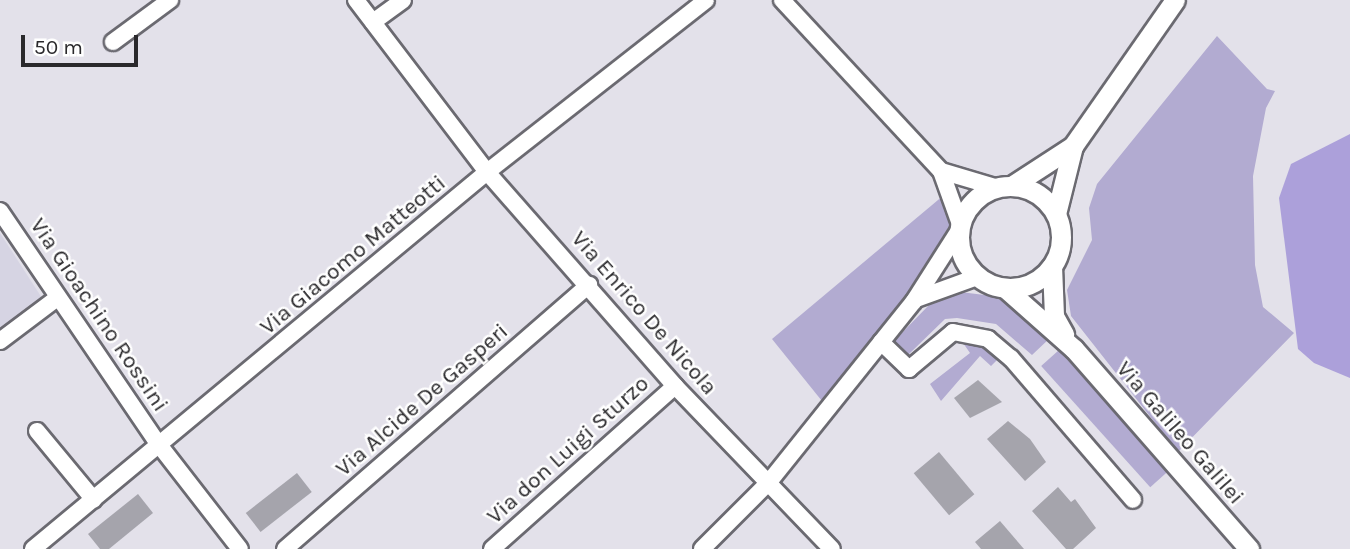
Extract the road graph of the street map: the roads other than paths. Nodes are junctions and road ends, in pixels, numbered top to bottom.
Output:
1 (170, 0) edge
2 (356, 0) edge
3 (403, 0) edge
4 (706, 0) edge
5 (782, 0) edge
6 (1175, 0) edge
7 (373, 22) junction
8 (113, 42) dead end
9 (1073, 146) junction
10 (941, 171) junction
11 (487, 172) junction
12 (1004, 186) junction
13 (0, 211) edge
14 (1056, 214) junction
15 (959, 228) junction
16 (1052, 267) junction
17 (977, 276) junction
18 (589, 285) junction
19 (1005, 288) junction
20 (57, 298) junction
21 (914, 301) junction
22 (0, 341) edge
23 (881, 342) junction
24 (1074, 349) junction
25 (675, 386) junction
26 (37, 431) dead end
27 (160, 446) junction
28 (769, 482) junction
29 (94, 500) junction
30 (1133, 500) dead end
31 (33, 549) edge
32 (240, 549) edge
33 (285, 549) edge
34 (492, 549) edge
35 (702, 549) edge
36 (832, 549) edge
37 (1249, 549) edge

1 - 8 street
2 - 7 street, Via Enrico De Nicola
3 - 7 street
4 - 11 street, Via Giacomo Matteotti
5 - 10 street
6 - 9 street
7 - 11 street, Via Enrico De Nicola
9 - 12 street
9 - 14 street
10 - 12 street
10 - 15 street
11 - 18 street, Via Enrico De Nicola
11 - 27 street, Via Giacomo Matteotti
12 - 14 street
12 - 15 street
13 - 20 street, Via Gioachino Rossini
14 - 16 street
15 - 17 street
15 - 21 street
16 - 19 street
16 - 24 street, Via Galileo Galilei
17 - 19 street
17 - 21 street
18 - 25 street, Via Enrico De Nicola
18 - 33 street, Via Alcide De Gasperi
19 - 24 street, Via Galileo Galilei
20 - 22 street
20 - 27 street, Via Gioachino Rossini
21 - 23 street
23 - 28 street
23 - 30 street
24 - 37 street, Via Galileo Galilei
25 - 28 street, Via Enrico De Nicola
25 - 34 street, Via don Luigi Sturzo
26 - 29 street
27 - 29 street, Via Giacomo Matteotti
27 - 32 street, Via Gioachino Rossini
28 - 35 street
28 - 36 street, Via Enrico De Nicola
29 - 31 street, Via Giacomo Matteotti

